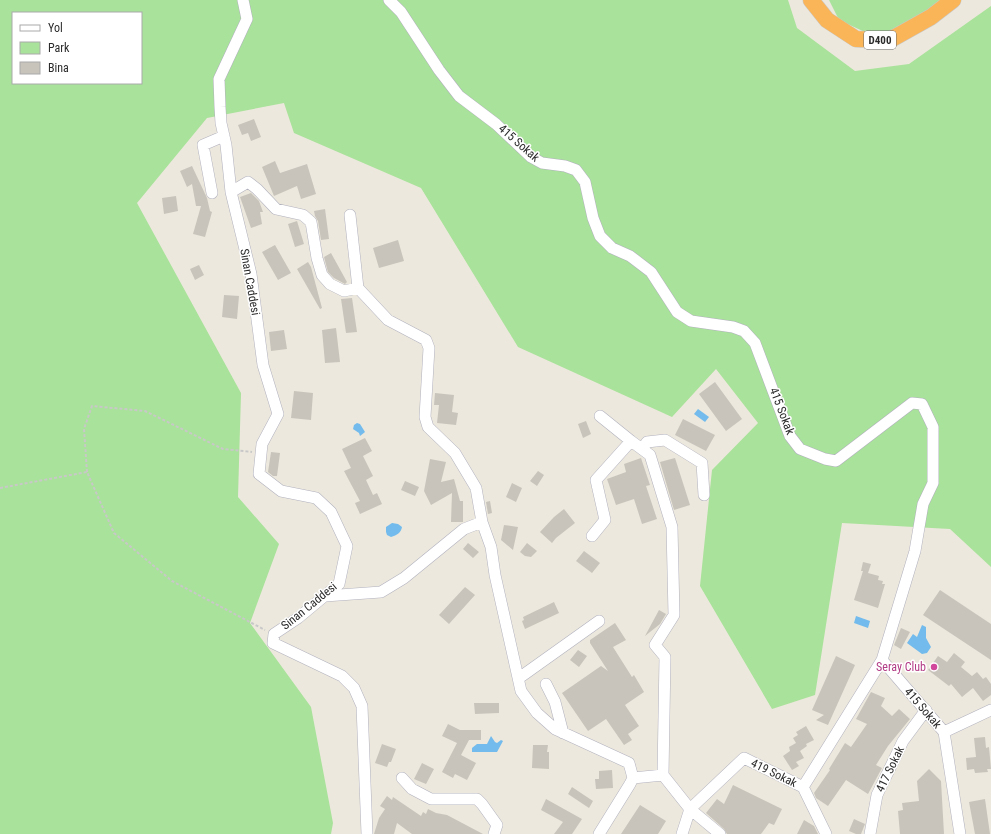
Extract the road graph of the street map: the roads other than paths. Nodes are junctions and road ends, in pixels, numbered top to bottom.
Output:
1 (243, 0) edge
2 (390, 0) edge
3 (811, 0) edge
4 (953, 0) edge
5 (224, 136) junction
6 (231, 192) junction
7 (212, 193) dead end
8 (350, 215) dead end
9 (358, 288) junction
10 (600, 416) dead end
11 (631, 441) junction
12 (642, 449) junction
13 (704, 495) dead end
14 (482, 522) junction
15 (592, 536) dead end
16 (325, 596) junction
17 (599, 621) dead end
18 (882, 660) junction
19 (519, 678) junction
20 (546, 684) dead end
21 (926, 710) junction
22 (991, 710) edge
23 (944, 732) junction
24 (563, 733) junction
25 (663, 775) junction
26 (402, 778) dead end
27 (633, 778) junction
28 (803, 788) junction
29 (690, 809) junction
30 (367, 834) edge
31 (494, 834) edge
32 (599, 834) edge
33 (682, 834) edge
34 (720, 834) edge
35 (826, 834) edge
36 (870, 834) edge
37 (960, 834) edge

1 - 5 street
2 - 18 street, 415 Sokak
3 - 4 highway, D400
5 - 6 street
5 - 7 street
6 - 9 street
6 - 16 street, Sinan Caddesi
8 - 9 street
9 - 14 street
10 - 11 street
11 - 12 street
11 - 15 street
12 - 13 street
12 - 25 street
14 - 16 street
14 - 19 street
16 - 30 street, Sinan Caddesi
17 - 19 street
18 - 21 street, 415 Sokak
18 - 28 street
19 - 24 street
20 - 24 street
21 - 23 street, 415 Sokak
21 - 36 street, 417 Sokak
22 - 23 street
23 - 37 street, 415 Sokak
24 - 27 street
25 - 27 street
25 - 29 street
26 - 31 street
27 - 32 street
28 - 29 street, 419 Sokak
28 - 35 street, 419 Sokak
29 - 33 street
29 - 34 street

